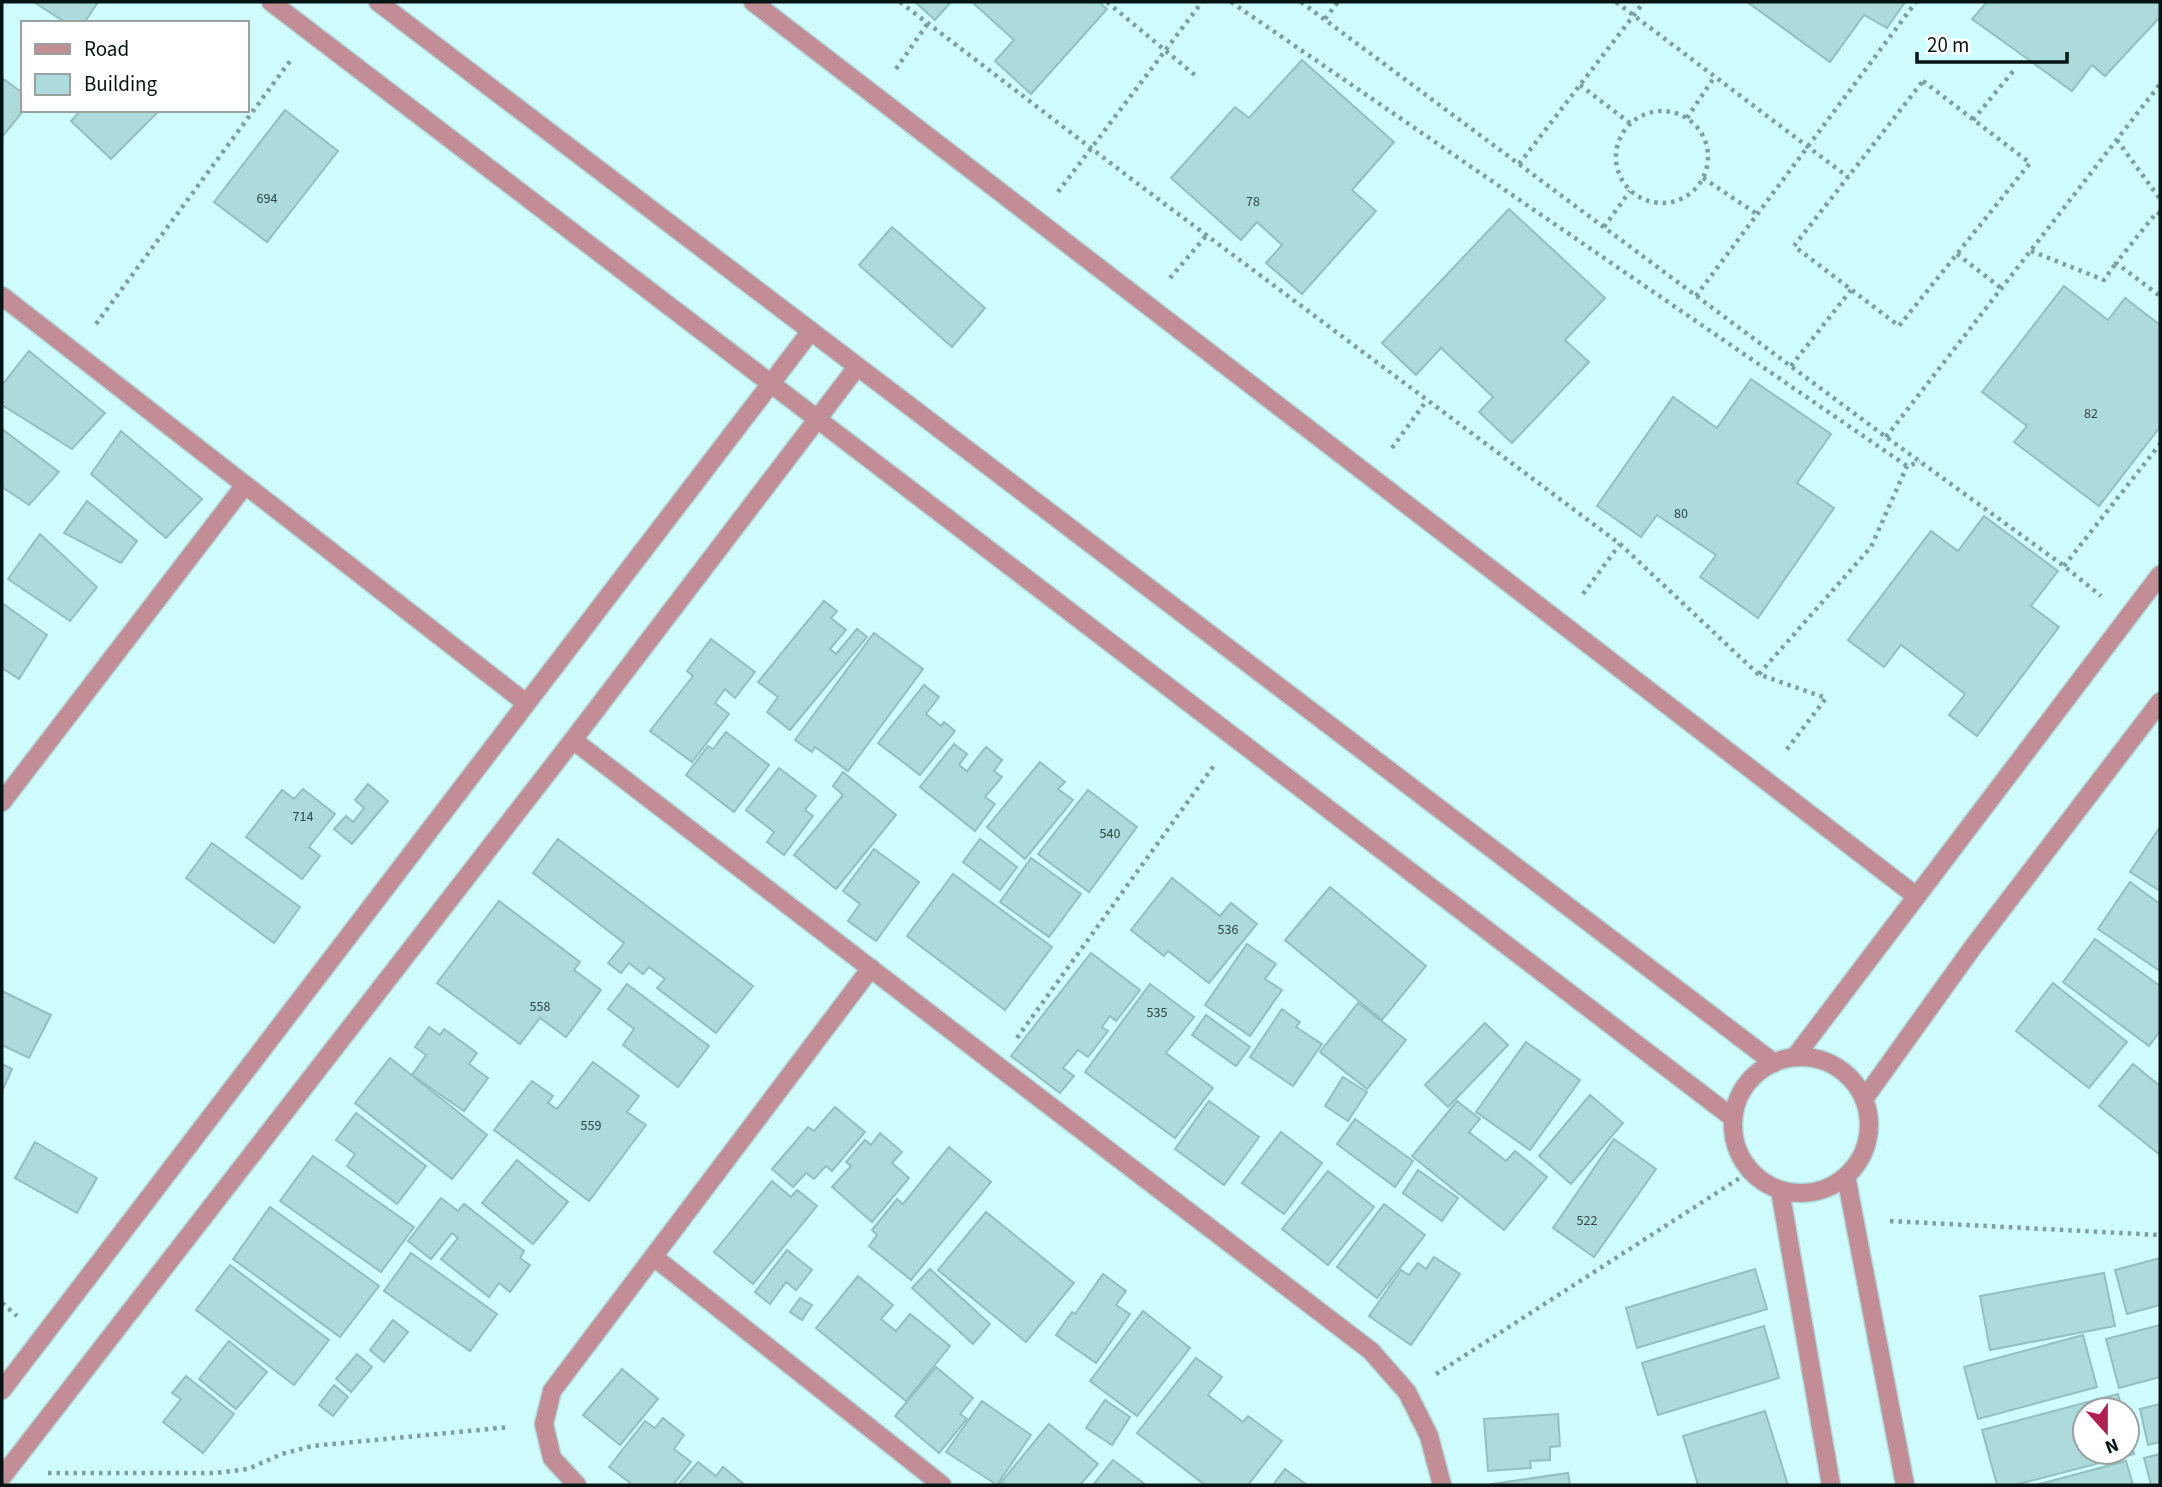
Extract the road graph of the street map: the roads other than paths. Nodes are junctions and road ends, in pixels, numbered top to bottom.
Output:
1 (271, 2) edge
2 (378, 2) edge
3 (753, 2) edge
4 (2, 296) edge
5 (811, 331) junction
6 (857, 367) junction
7 (771, 383) junction
8 (817, 419) junction
9 (246, 485) junction
10 (2160, 575) edge
11 (2160, 702) edge
12 (526, 703) junction
13 (573, 740) junction
14 (2, 802) edge
15 (1916, 896) junction
16 (871, 968) junction
17 (1795, 1057) junction
18 (1774, 1063) junction
19 (1864, 1099) junction
20 (1733, 1118) junction
21 (1846, 1177) junction
22 (1780, 1190) junction
23 (654, 1257) junction
24 (2, 1390) edge
25 (4, 1475) edge
26 (577, 1485) edge
27 (942, 1485) edge
28 (1442, 1485) edge
29 (1831, 1485) edge
30 (1905, 1485) edge

1 - 7 street
2 - 5 street
3 - 15 street
4 - 9 street
5 - 6 street
5 - 7 street
6 - 8 street
6 - 18 street
7 - 8 street
7 - 12 street
8 - 13 street
8 - 20 street
9 - 12 street
9 - 14 street
10 - 15 street
11 - 19 street
12 - 24 street
13 - 16 street
13 - 25 street
15 - 17 street
16 - 23 street
16 - 28 street
17 - 18 street
17 - 19 street
18 - 20 street
19 - 21 street
20 - 22 street
21 - 22 street
21 - 30 street
22 - 29 street
23 - 26 street
23 - 27 street

